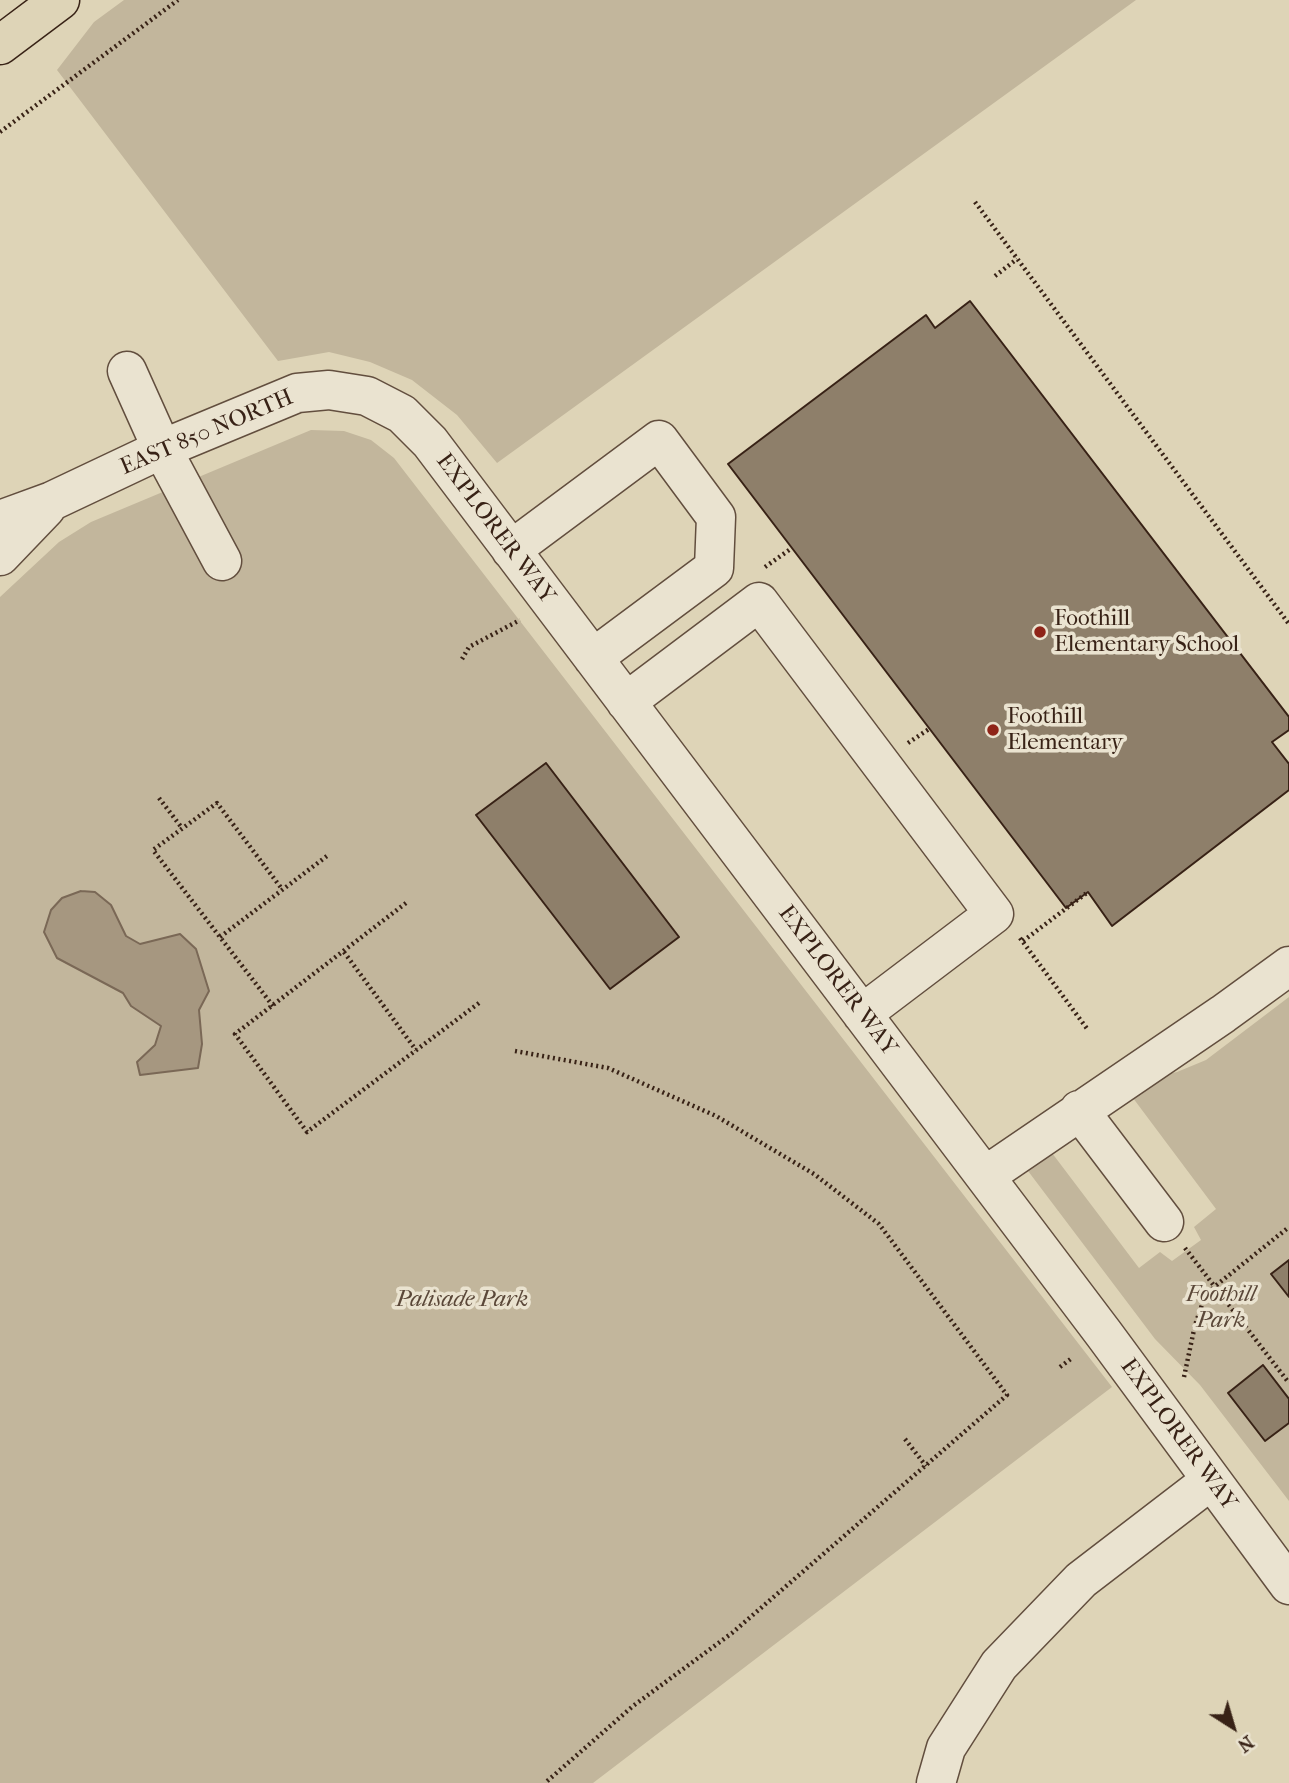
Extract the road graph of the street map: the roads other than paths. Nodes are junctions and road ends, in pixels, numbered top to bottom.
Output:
1 (60, 0) edge
2 (0, 45) edge
3 (127, 372) dead end
4 (367, 396) joint
5 (162, 449) junction
6 (52, 502) junction
7 (0, 520) edge
8 (511, 550) junction
9 (0, 556) edge
10 (222, 561) dead end
11 (593, 658) junction
12 (626, 702) junction
13 (1289, 965) edge
14 (862, 1014) junction
15 (1079, 1110) junction
16 (985, 1176) junction
17 (1174, 1235) road end
18 (1210, 1481) junction
19 (1289, 1586) edge
20 (936, 1783) edge

1 - 2 highway
3 - 5 street
4 - 5 street, EAST 850 NORTH
4 - 8 street, EXPLORER WAY
5 - 6 street, EAST 850 NORTH
5 - 10 street
6 - 7 street, EAST 850 NORTH
6 - 9 street, EAST 850 NORTH
8 - 11 street, EXPLORER WAY
8 - 11 street
11 - 12 street, EXPLORER WAY
12 - 14 street, EXPLORER WAY
12 - 14 street
13 - 15 street
14 - 16 street, EXPLORER WAY
15 - 16 street
15 - 17 street
16 - 18 street, EXPLORER WAY
18 - 19 street, EXPLORER WAY
18 - 20 street

